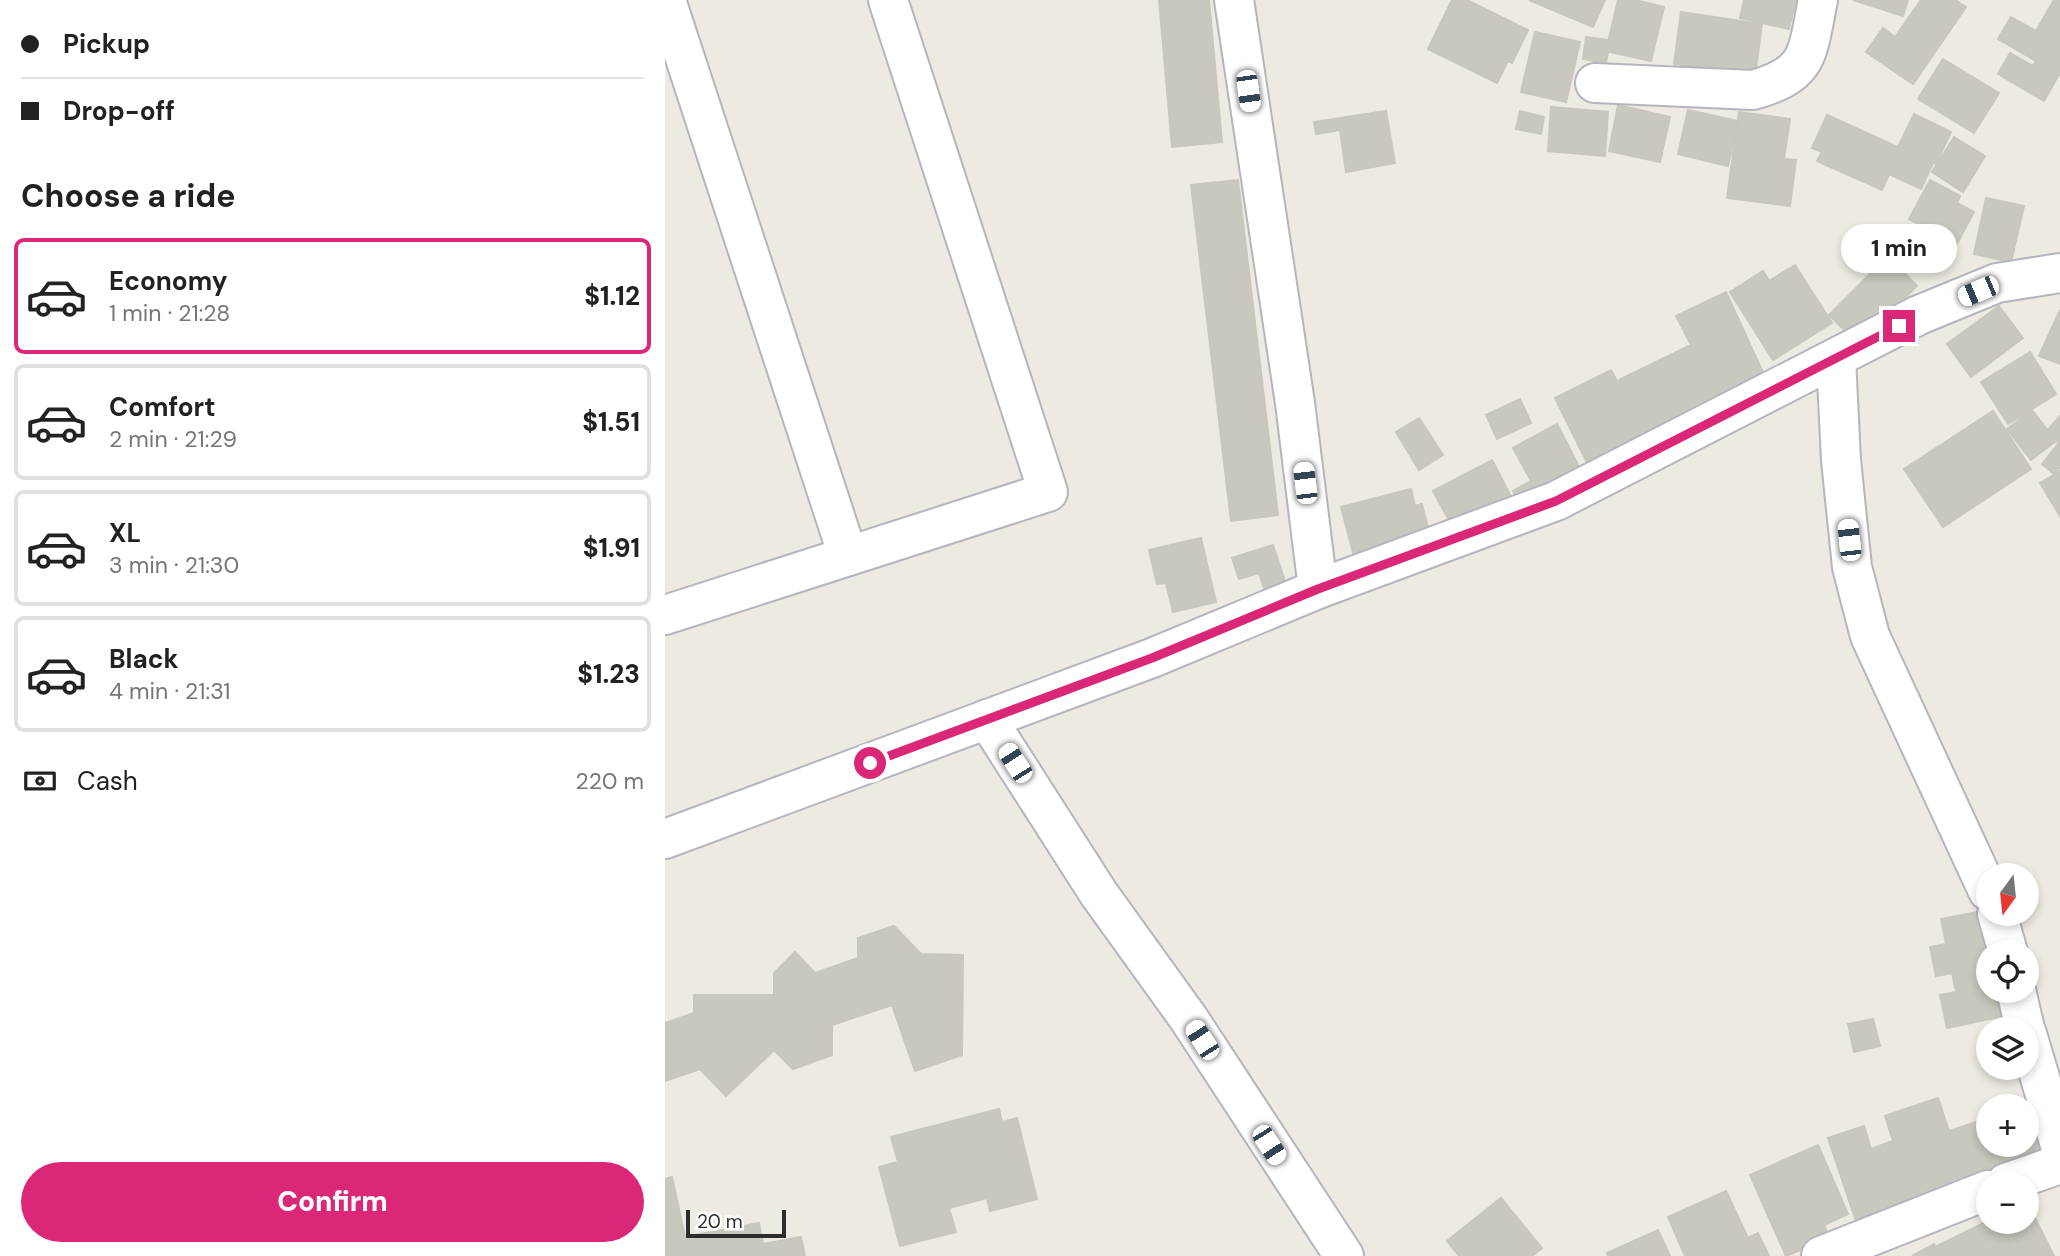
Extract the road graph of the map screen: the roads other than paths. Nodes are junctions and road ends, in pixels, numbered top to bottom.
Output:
1 (666, 0) edge
2 (888, 0) edge
3 (1234, 0) edge
4 (1818, 0) edge
5 (1595, 83) dead end
6 (2060, 273) edge
7 (1836, 358) junction
8 (848, 556) junction
9 (1318, 589) junction
10 (665, 615) edge
11 (987, 719) junction
12 (665, 839) edge
13 (1976, 865) edge
14 (2039, 1074) edge
15 (2060, 1145) edge
16 (2060, 1164) edge
17 (2039, 1171) edge
18 (1976, 1194) edge
19 (1344, 1256) edge
20 (1821, 1256) edge

1 - 8 street
2 - 8 street
3 - 9 street
4 - 5 street
6 - 7 street
7 - 9 street
7 - 13 street
8 - 10 street
9 - 11 street
11 - 12 street
11 - 19 street
14 - 15 street
16 - 17 street
18 - 20 street

